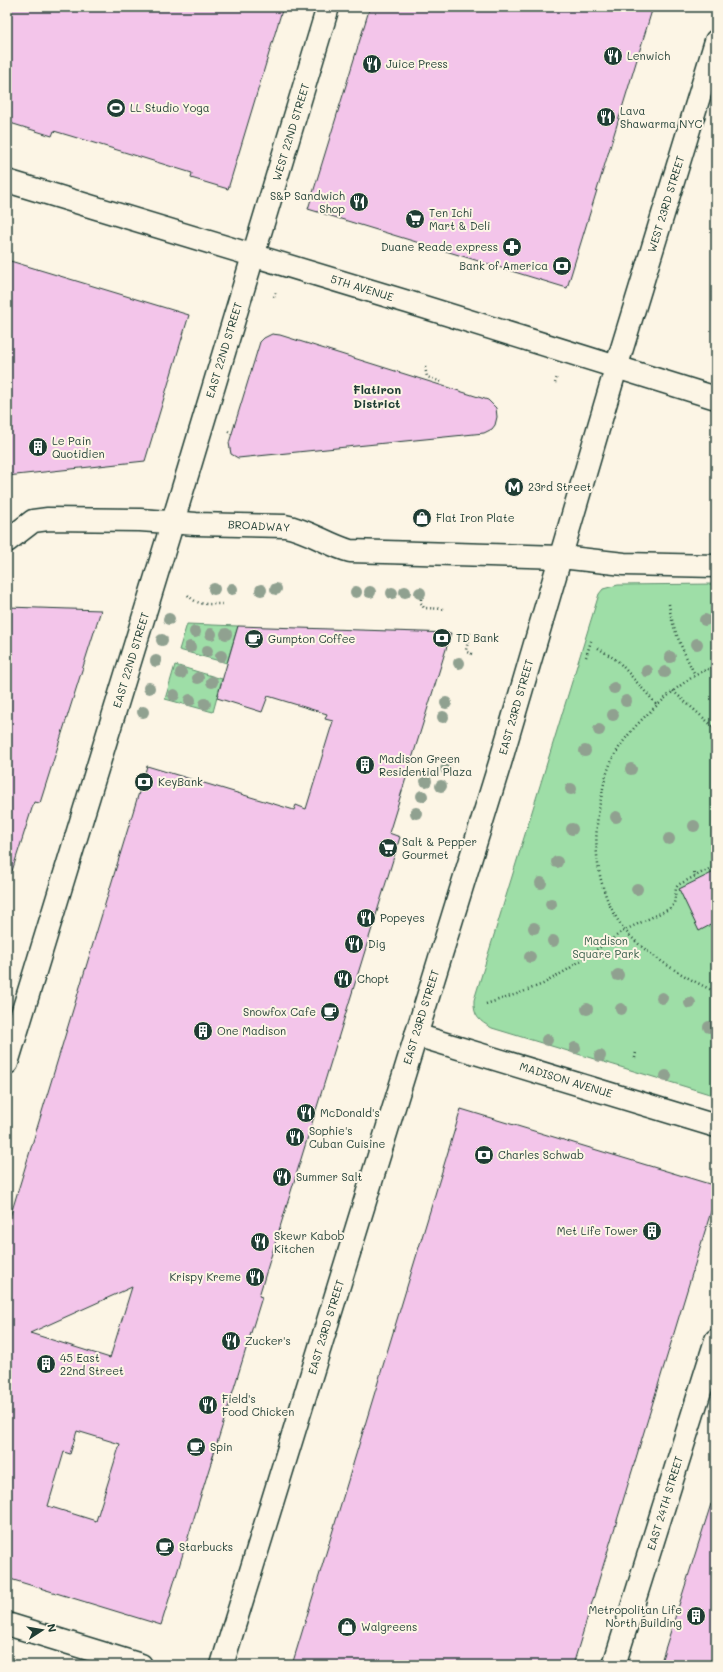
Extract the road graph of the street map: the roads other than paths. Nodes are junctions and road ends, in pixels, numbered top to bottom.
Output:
1 (328, 7) edge
2 (716, 41) edge
3 (7, 181) edge
4 (253, 256) junction
5 (616, 368) junction
6 (716, 398) edge
7 (173, 522) junction
8 (7, 541) edge
9 (560, 557) junction
10 (716, 566) edge
11 (416, 1035) junction
12 (7, 1063) edge
13 (716, 1126) edge
14 (716, 1340) edge
15 (7, 1624) edge
16 (141, 1665) edge
17 (222, 1665) edge
18 (614, 1665) edge

1 - 4 main road, WEST 22ND STREET
2 - 5 main road, WEST 23RD STREET
3 - 4 main road, 5TH AVENUE
4 - 5 main road, 5TH AVENUE
4 - 7 main road, EAST 22ND STREET
5 - 6 main road, 5TH AVENUE
5 - 9 main road, EAST 23RD STREET
7 - 8 main road, BROADWAY
7 - 9 main road, BROADWAY
7 - 12 main road, EAST 22ND STREET
9 - 10 main road, BROADWAY
9 - 11 main road, EAST 23RD STREET
11 - 13 main road, MADISON AVENUE
11 - 17 main road, EAST 23RD STREET
14 - 18 main road, EAST 24TH STREET
15 - 16 main road

